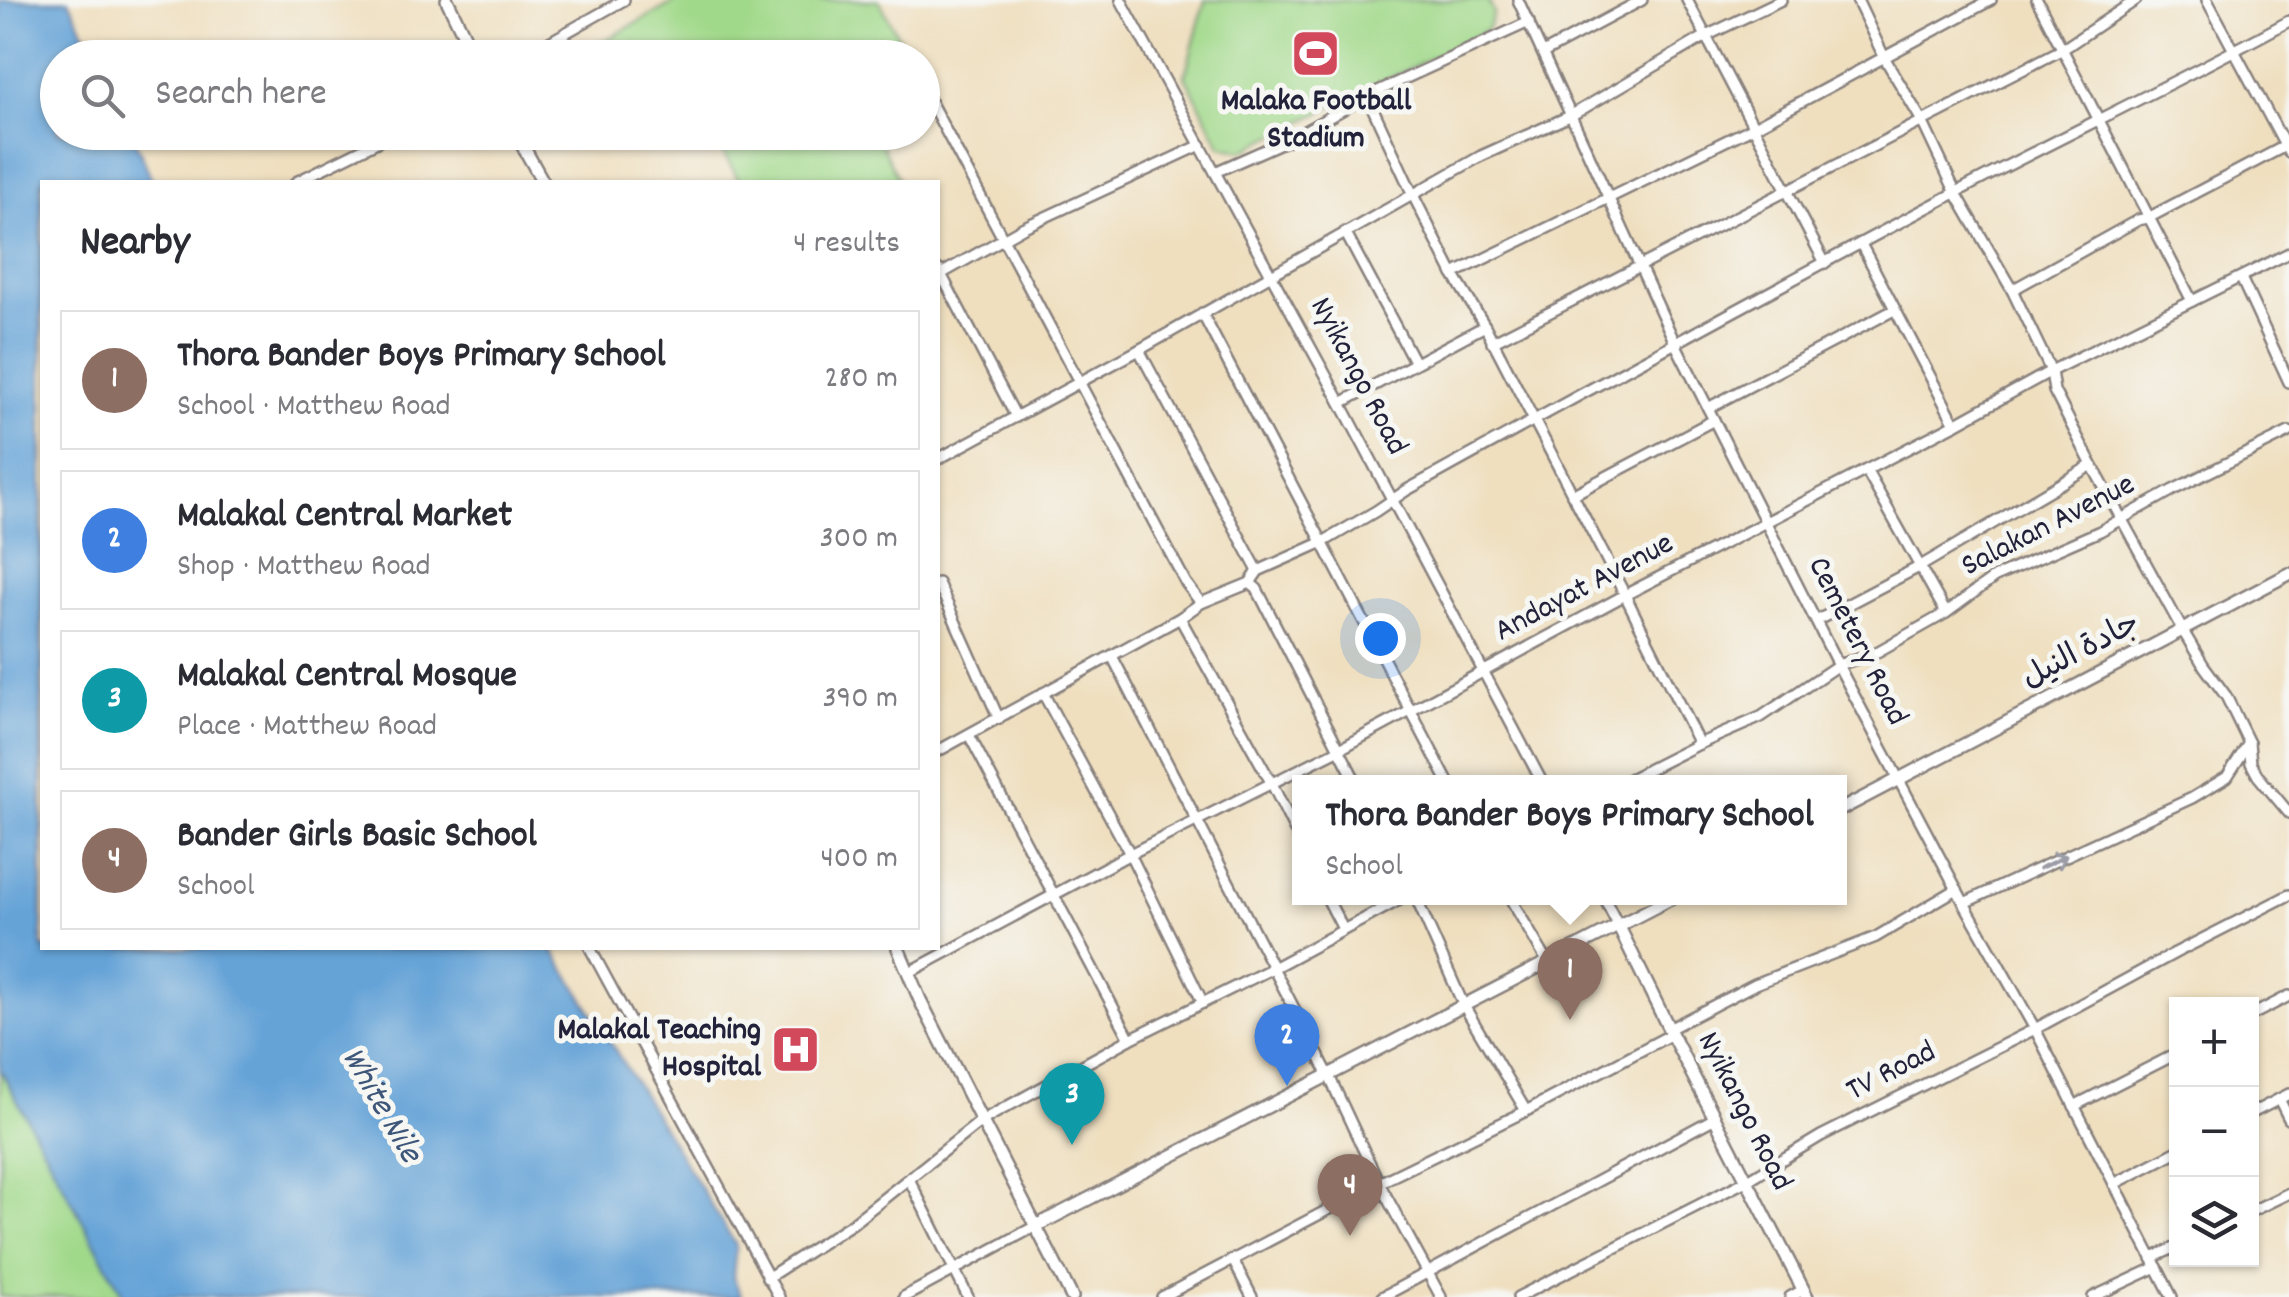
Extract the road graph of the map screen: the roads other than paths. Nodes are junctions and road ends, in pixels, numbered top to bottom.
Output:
1 (447, 0) edge
2 (624, 0) edge
3 (1120, 0) edge
4 (1518, 0) edge
5 (1642, 0) edge
6 (1688, 0) edge
7 (1781, 0) edge
8 (1856, 0) edge
9 (1991, 0) edge
10 (2037, 0) edge
11 (2136, 0) edge
12 (2207, 0) edge
13 (2289, 21) edge
14 (1528, 22) junction
15 (1706, 36) junction
16 (467, 40) edge
17 (553, 40) edge
18 (2063, 49) junction
19 (2234, 51) junction
20 (1543, 53) junction
21 (1884, 58) junction
22 (1367, 96) junction
23 (1572, 114) junction
24 (940, 120) edge
25 (1922, 121) junction
26 (2098, 121) junction
27 (1754, 127) junction
28 (1200, 145) junction
29 (2288, 148) edge
30 (361, 150) edge
31 (525, 150) edge
32 (1214, 172) junction
33 (300, 180) edge
34 (542, 180) edge
35 (1787, 192) junction
36 (1956, 192) junction
37 (1412, 194) junction
38 (1610, 198) junction
39 (2148, 218) junction
40 (1345, 232) junction
41 (1003, 238) junction
42 (1861, 244) junction
43 (2289, 253) edge
44 (1825, 263) junction
45 (1640, 265) junction
46 (940, 270) edge
47 (940, 273) edge
48 (1270, 274) junction
49 (1453, 274) junction
50 (2241, 278) junction
51 (2012, 290) junction
52 (2192, 302) junction
53 (1894, 310) junction
54 (1202, 313) junction
55 (1484, 326) junction
56 (1492, 342) junction
57 (1675, 343) junction
58 (1139, 350) junction
59 (1415, 363) junction
60 (2050, 371) junction
61 (2289, 381) edge
62 (1078, 384) junction
63 (1342, 403) junction
64 (1708, 408) junction
65 (1016, 417) junction
66 (1714, 420) junction
67 (1532, 421) junction
68 (1954, 424) junction
69 (2289, 432) edge
70 (940, 458) edge
71 (2092, 465) junction
72 (1866, 470) junction
73 (1572, 495) junction
74 (1391, 500) junction
75 (2121, 518) junction
76 (1766, 520) junction
77 (1323, 542) junction
78 (1920, 567) junction
79 (1258, 571) junction
80 (2289, 574) edge
81 (1250, 582) junction
82 (940, 587) edge
83 (1625, 595) junction
84 (1201, 604) junction
85 (1946, 613) junction
86 (1180, 618) junction
87 (1816, 621) junction
88 (2184, 631) junction
89 (1112, 656) junction
90 (1838, 665) junction
91 (1482, 672) junction
92 (1044, 694) junction
93 (1410, 712) junction
94 (999, 719) junction
95 (969, 735) junction
96 (2249, 743) junction
97 (1700, 744) junction
98 (940, 750) edge
99 (1338, 750) junction
100 (1352, 775) edge
101 (1444, 775) edge
102 (1538, 775) edge
103 (1638, 775) edge
104 (1900, 779) junction
105 (1272, 784) junction
106 (1847, 806) edge
107 (2289, 813) edge
108 (1197, 822) junction
109 (1292, 825) edge
110 (1130, 854) junction
111 (1957, 889) junction
112 (1054, 895) junction
113 (2289, 895) edge
114 (1964, 903) junction
115 (1331, 905) edge
116 (1390, 905) edge
117 (1419, 905) edge
118 (1514, 905) edge
119 (1608, 905) edge
120 (1658, 905) edge
121 (1618, 925) junction
122 (1343, 930) junction
123 (591, 950) edge
124 (899, 950) edge
125 (1547, 960) junction
126 (1273, 968) junction
127 (908, 973) junction
128 (2289, 996) edge
129 (1203, 1003) junction
130 (1463, 1004) junction
131 (2259, 1012) edge
132 (2034, 1029) junction
133 (1670, 1032) junction
134 (1130, 1040) junction
135 (2169, 1058) edge
136 (1330, 1076) junction
137 (2284, 1097) edge
138 (2074, 1106) junction
139 (2259, 1110) edge
140 (1526, 1111) junction
141 (1715, 1118) junction
142 (2289, 1119) edge
143 (981, 1122) junction
144 (2169, 1156) edge
145 (909, 1178) junction
146 (1748, 1180) junction
147 (1379, 1183) junction
148 (2114, 1184) junction
149 (2289, 1193) edge
150 (2259, 1208) edge
151 (1036, 1226) junction
152 (2169, 1252) edge
153 (1233, 1260) junction
154 (2155, 1263) junction
155 (954, 1270) junction
156 (1427, 1273) junction
157 (767, 1278) junction
158 (1805, 1294) edge
159 (779, 1297) edge
160 (904, 1297) edge
161 (968, 1297) edge
162 (1072, 1297) edge
163 (1162, 1297) edge
164 (1252, 1297) edge
165 (1382, 1297) edge
166 (1442, 1297) edge
167 (1518, 1297) edge
168 (1790, 1297) edge
169 (2094, 1297) edge
170 (2172, 1297) edge

1 - 16 street
2 - 17 street
3 - 28 street, Nyikango Road
4 - 14 street, Cemetery Road
5 - 20 street
6 - 15 street
7 - 15 street
8 - 21 street
9 - 21 street
10 - 18 street
11 - 18 street
12 - 19 street
13 - 19 street
14 - 20 street, Cemetery Road
14 - 22 street
15 - 23 street
15 - 27 street
18 - 25 street
18 - 26 street
19 - 26 street
19 - 29 street
20 - 23 street, Cemetery Road
21 - 25 street
21 - 27 street
22 - 32 street
22 - 37 street
23 - 37 street
23 - 38 street, Cemetery Road
24 - 41 street
25 - 35 street
25 - 36 street
26 - 36 street
26 - 39 street
27 - 35 street
27 - 38 street
28 - 32 street, Nyikango Road
28 - 41 street
29 - 39 street
30 - 33 street
31 - 34 street
32 - 48 street, Nyikango Road
35 - 44 street
35 - 45 street
36 - 42 street
36 - 51 street
37 - 40 street
37 - 49 street
38 - 45 street, Cemetery Road
38 - 49 street
39 - 51 street
39 - 52 street
40 - 48 street
40 - 59 street
41 - 46 street
41 - 62 street
42 - 44 street
42 - 53 street
43 - 50 street, Andayat Avenue
44 - 57 street
45 - 56 street
45 - 57 street, Cemetery Road
47 - 65 street
48 - 54 street
48 - 63 street, Nyikango Road
49 - 55 street
50 - 52 street, Andayat Avenue
50 - 61 street
51 - 60 street
52 - 60 street, Andayat Avenue
53 - 64 street
53 - 68 street
54 - 58 street
54 - 77 street
55 - 56 street
55 - 59 street
56 - 67 street
57 - 64 street, Cemetery Road
57 - 67 street
58 - 62 street
58 - 79 street
59 - 63 street
60 - 68 street, Andayat Avenue
60 - 71 street
62 - 65 street
62 - 84 street
63 - 74 street, Nyikango Road
64 - 66 street, Cemetery Road
65 - 70 street
66 - 73 street
66 - 76 street, Cemetery Road
67 - 73 street
67 - 74 street
68 - 72 street, Andayat Avenue
69 - 75 street, Salakan Avenue
71 - 75 street
71 - 78 street
72 - 76 street, Andayat Avenue
72 - 78 street
73 - 83 street
74 - 77 street
74 - 91 street, Nyikango Road
75 - 85 street, Salakan Avenue
75 - 88 street
76 - 83 street, Andayat Avenue
76 - 87 street, Cemetery Road
77 - 79 street
77 - 93 street
78 - 85 street
78 - 87 street
79 - 81 street
80 - 88 street, جادة النيل
81 - 84 street
81 - 99 street
82 - 94 street
83 - 91 street, Andayat Avenue
83 - 97 street
84 - 86 street
85 - 90 street, Salakan Avenue
86 - 89 street
86 - 105 street
87 - 90 street, Cemetery Road
88 - 96 street
88 - 104 street, جادة النيل
89 - 92 street
89 - 108 street
90 - 97 street, Salakan Avenue
90 - 104 street, Cemetery Road
91 - 93 street, Andayat Avenue
91 - 102 street, Nyikango Road
92 - 94 street
92 - 110 street
93 - 99 street, Andayat Avenue
93 - 101 street
94 - 95 street
95 - 98 street
95 - 112 street
96 - 107 street
114 -> 96 street
97 - 103 street, Salakan Avenue
99 - 100 street
99 - 105 street, Andayat Avenue
104 - 106 street, جادة النيل
104 - 111 street, Cemetery Road
105 - 108 street, Andayat Avenue
105 - 109 street
108 - 110 street, Andayat Avenue
108 - 126 street
110 - 112 street, Andayat Avenue
110 - 129 street
111 - 114 street, Cemetery Road
111 - 133 street
112 - 127 street, Andayat Avenue
112 - 134 street
113 - 132 street, TV Road
114 - 132 street, Cemetery Road
115 - 122 street
116 - 122 street
117 - 130 street
118 - 125 street
119 - 121 street, Nyikango Road
120 - 121 street
121 - 125 street
121 - 133 street, Nyikango Road
122 - 126 street
123 - 157 street
124 - 127 street
125 - 130 street
126 - 129 street
126 - 136 street
127 - 143 street
128 - 131 street
129 - 134 street
130 - 136 street
130 - 140 street
132 - 138 street, Cemetery Road
132 - 146 street, TV Road
133 - 140 street
133 - 141 street, Nyikango Road
134 - 143 street
135 - 138 street
136 - 147 street
136 - 151 street
137 - 139 street
137 - 142 street
138 - 148 street, Cemetery Road
140 - 147 street
141 - 146 street, Nyikango Road
141 - 156 street
143 - 145 street
143 - 151 street
144 - 148 street
145 - 155 street
145 - 157 street
146 - 158 street, Nyikango Road
146 - 167 street, TV Road
147 - 153 street
147 - 156 street
148 - 154 street, Cemetery Road
149 - 150 street
151 - 155 street
151 - 162 street
152 - 154 street
153 - 163 street
153 - 164 street
154 - 169 street
154 - 170 street, Cemetery Road
155 - 160 street
155 - 161 street
156 - 165 street
156 - 166 street
157 - 159 street
158 - 168 street

